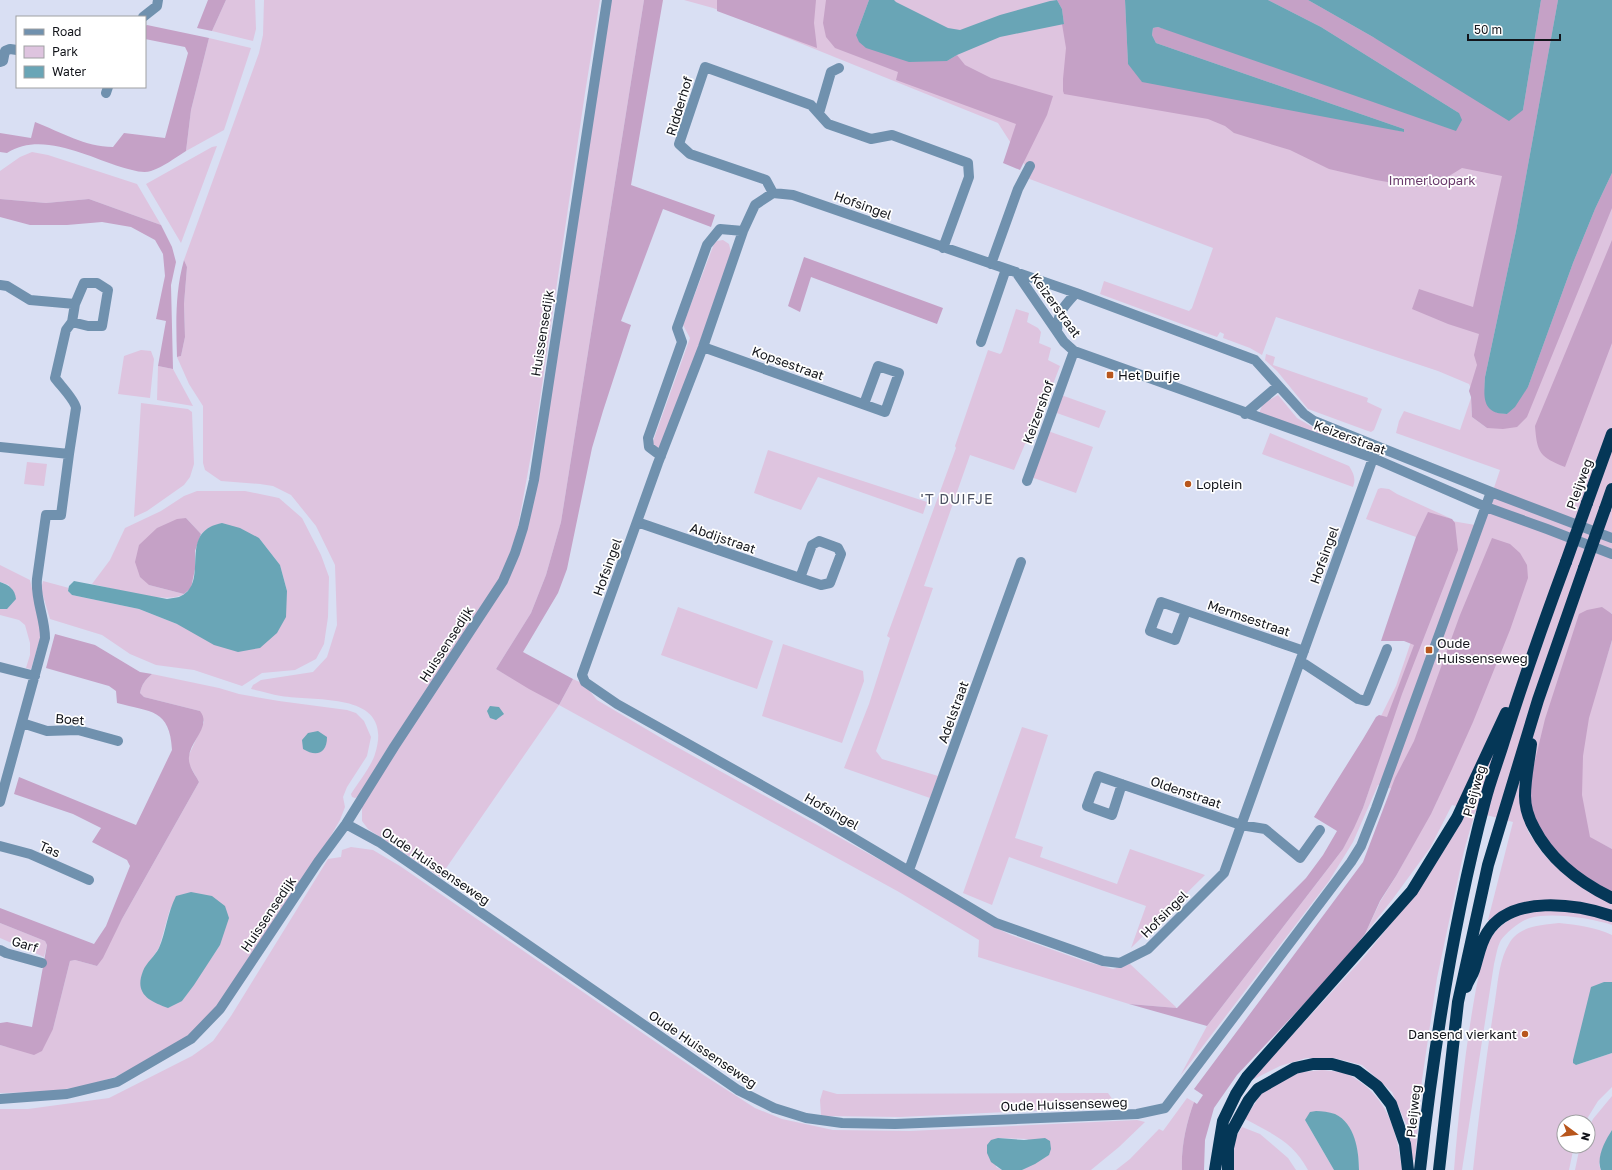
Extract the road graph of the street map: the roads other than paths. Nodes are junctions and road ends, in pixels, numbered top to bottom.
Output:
1 (158, 0) edge
2 (607, 0) edge
3 (144, 16) edge
4 (16, 50) edge
5 (0, 62) edge
6 (839, 68) dead end
7 (818, 114) junction
8 (1030, 166) dead end
9 (773, 193) junction
10 (743, 231) junction
11 (943, 248) junction
12 (991, 264) junction
13 (1006, 269) junction
14 (1016, 272) junction
15 (0, 285) edge
16 (1076, 293) junction
17 (75, 304) junction
18 (72, 322) junction
19 (1057, 331) junction
20 (981, 342) dead end
21 (703, 347) junction
22 (1074, 351) junction
23 (1278, 386) junction
24 (864, 404) junction
25 (1245, 414) junction
26 (1612, 434) edge
27 (0, 446) edge
28 (1377, 447) junction
29 (69, 454) junction
30 (661, 456) junction
31 (1373, 458) junction
32 (1026, 481) dead end
33 (1612, 489) edge
34 (1491, 492) junction
35 (1486, 507) junction
36 (637, 522) junction
37 (1612, 538) edge
38 (1612, 554) edge
39 (1021, 562) dead end
40 (800, 578) junction
41 (1186, 610) dead end
42 (1387, 649) dead end
43 (1304, 650) junction
44 (1300, 661) junction
45 (1528, 666) junction
46 (0, 667) edge
47 (35, 676) junction
48 (1538, 700) junction
49 (22, 723) junction
50 (118, 741) dead end
51 (1122, 784) dead end
52 (0, 798) edge
53 (346, 824) junction
54 (1241, 825) junction
55 (1320, 830) dead end
56 (0, 846) edge
57 (909, 870) junction
58 (89, 880) dead end
59 (1612, 898) edge
60 (1612, 916) edge
61 (0, 950) edge
62 (42, 963) dead end
63 (1458, 1002) junction
64 (0, 1099) edge
65 (1215, 1170) edge
66 (1228, 1170) edge
67 (1408, 1170) edge
68 (1420, 1170) edge
69 (1439, 1170) edge

1 - 3 street
2 - 53 street, Huissensedijk
4 - 5 street
6 - 7 street
7 - 9 street, Ridderhof
7 - 11 street, Ridderhof
8 - 12 street
9 - 10 street, Hofsingel
9 - 11 street, Hofsingel
10 - 21 street, Hofsingel
10 - 30 street
11 - 12 street, Hofsingel
12 - 13 street, Hofsingel
13 - 14 street, Hofsingel
13 - 20 street
14 - 16 street, Keizerstraat
14 - 19 street, Keizerstraat
15 - 17 street
16 - 19 street
16 - 23 street, Keizerstraat
17 - 18 street
17 - 18 street
18 - 29 street
19 - 22 street, Keizerstraat
21 - 24 street, Kopsestraat
21 - 30 street, Hofsingel
22 - 25 street, Keizerstraat
22 - 32 street, Keizershof
23 - 25 street
23 - 28 street, Keizerstraat
24 - 24 street, Kopsestraat
25 - 31 street, Keizerstraat
26 - 45 highway, Pleijweg, bridge
27 - 29 street
28 - 31 street, Hofsingel
28 - 34 street, Keizerstraat
29 - 47 street
30 - 36 street, Hofsingel
31 - 35 street, Keizerstraat
31 - 43 street, Hofsingel
33 - 48 highway, bridge
34 - 35 street, Oude Huissenseweg
34 - 37 street, Keizerstraat
35 - 38 street, Keizerstraat
35 - 53 street, Oude Huissenseweg
36 - 40 street, Abdijstraat
36 - 57 street, Hofsingel
39 - 57 street, Adelstraat
40 - 40 street, Abdijstraat
41 - 43 street, Mermsestraat
42 - 44 street
43 - 44 street, Hofsingel
44 - 54 street, Hofsingel
45 - 65 highway
45 - 68 highway, Pleijweg
46 - 47 street
47 - 49 street
48 - 59 highway
48 - 63 highway
49 - 50 street, Boet
49 - 52 street
51 - 54 street, Oldenstraat
53 - 64 street, Huissensedijk
54 - 55 street
54 - 57 street, Hofsingel
56 - 58 street, Tas
60 - 63 highway
61 - 62 street, Garf
63 - 69 highway
66 - 67 highway

